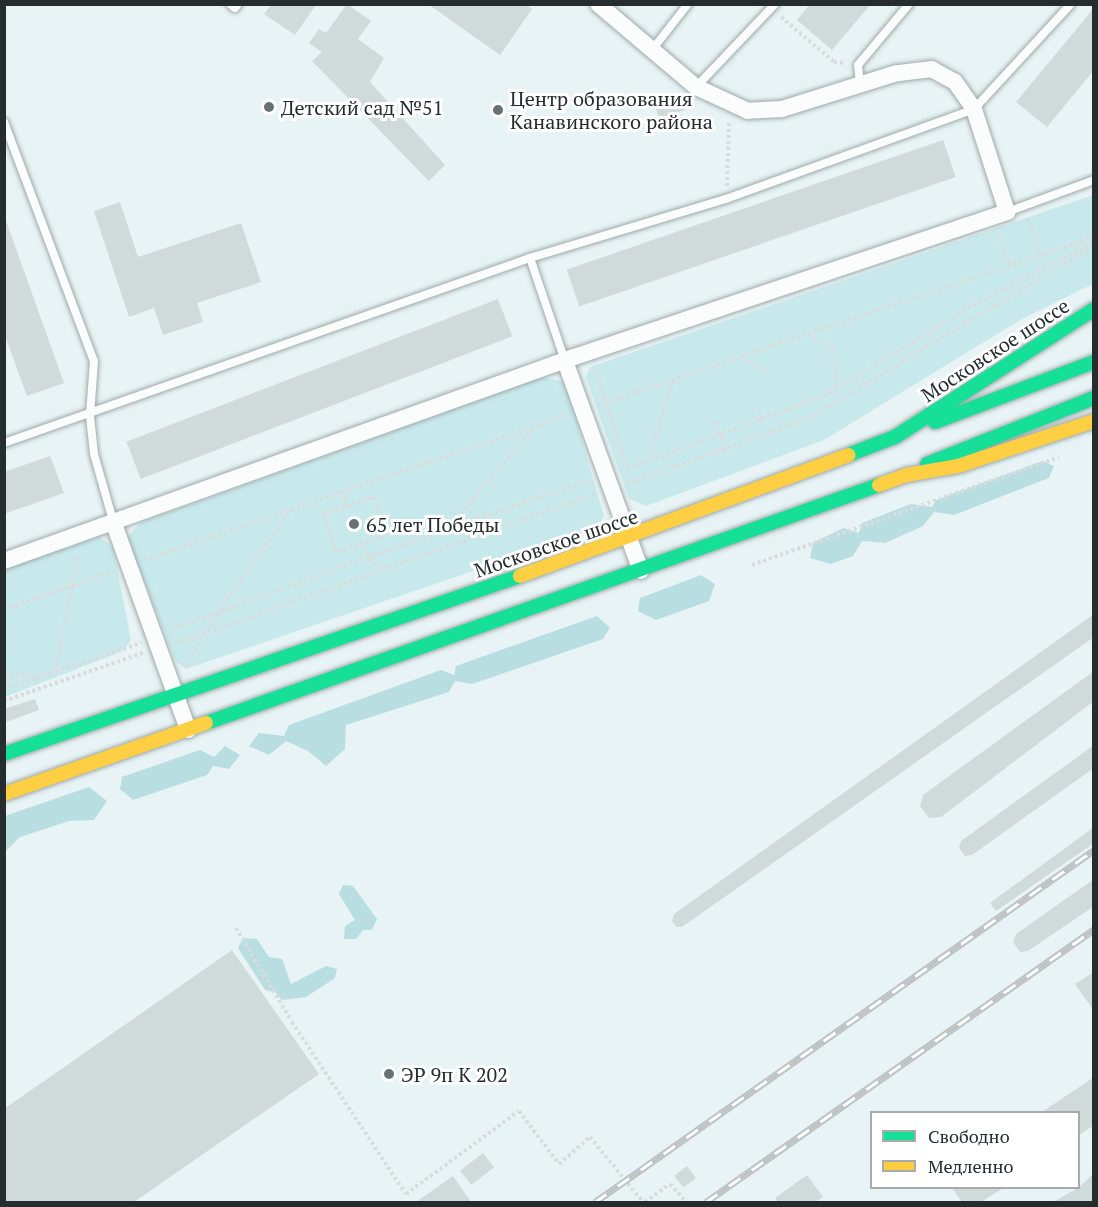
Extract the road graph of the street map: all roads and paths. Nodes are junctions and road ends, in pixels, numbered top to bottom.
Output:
1 (230, 4) edge
2 (238, 4) edge
3 (598, 4) edge
4 (688, 4) edge
5 (909, 4) edge
6 (1071, 4) edge
7 (773, 7) edge
8 (652, 50) junction
9 (858, 64) junction
10 (860, 84) junction
11 (696, 87) junction
12 (728, 102) junction
13 (974, 109) junction
14 (4, 122) edge
15 (1094, 180) edge
16 (726, 199) junction
17 (1007, 212) junction
18 (1094, 237) edge
19 (1094, 244) edge
20 (530, 258) junction
21 (1094, 309) edge
22 (807, 333) junction
23 (590, 352) junction
24 (740, 356) junction
25 (566, 361) junction
26 (1094, 362) edge
27 (766, 373) dead end
28 (674, 379) junction
29 (830, 393) junction
30 (1094, 398) edge
31 (606, 402) junction
32 (757, 405) dead end
33 (583, 410) junction
34 (90, 416) junction
35 (716, 421) dead end
36 (761, 421) junction
37 (1094, 421) edge
38 (535, 426) junction
39 (720, 435) junction
40 (895, 437) junction
41 (4, 443) edge
42 (728, 449) junction
43 (1071, 453) dead end
44 (649, 458) junction
45 (627, 469) junction
46 (907, 475) junction
47 (608, 482) junction
48 (342, 490) junction
49 (348, 506) junction
50 (291, 510) junction
51 (114, 524) junction
52 (449, 528) junction
53 (80, 536) junction
54 (629, 538) junction
55 (361, 543) junction
56 (369, 557) junction
57 (4, 561) edge
58 (752, 565) dead end
59 (129, 566) junction
60 (378, 570) junction
61 (641, 571) junction
62 (74, 585) junction
63 (4, 609) edge
64 (220, 609) junction
65 (203, 636) junction
66 (157, 642) junction
67 (185, 666) dead end
68 (55, 672) junction
69 (4, 673) edge
70 (41, 677) junction
71 (4, 689) edge
72 (176, 696) junction
73 (4, 701) edge
74 (188, 730) junction
75 (4, 754) edge
76 (4, 794) edge
77 (236, 928) dead end
78 (644, 1203) edge
79 (686, 1203) edge

1 - 2 lane
3 - 8 street
4 - 8 lane
5 - 9 lane
6 - 13 lane
7 - 9 path
7 - 11 lane
8 - 11 street
9 - 10 lane
10 - 12 street
10 - 13 street
11 - 12 street
12 - 16 path
13 - 16 lane
13 - 17 street
14 - 34 lane
15 - 17 lane
16 - 20 lane
17 - 23 street
18 - 22 path
19 - 29 path
19 - 42 path
20 - 25 lane
20 - 34 lane
21 - 40 main road, Московское шоссе
22 - 24 path
22 - 29 path
23 - 25 street
23 - 31 path
24 - 27 path
24 - 28 path
25 - 33 street
25 - 51 street
26 - 40 main road
28 - 31 path
28 - 44 path
29 - 36 path
30 - 46 main road
31 - 33 path
31 - 45 path
32 - 36 path
33 - 38 path
33 - 47 street
34 - 41 lane
34 - 51 lane
35 - 39 path
36 - 39 path
37 - 46 main road
38 - 48 path
38 - 52 path
39 - 42 path
39 - 44 path
40 - 54 main road, Московское шоссе
42 - 47 path
43 - 58 path
44 - 45 path
45 - 47 path
46 - 61 main road
47 - 52 path
47 - 54 street
47 - 60 path
48 - 49 path
48 - 50 path
49 - 55 path
49 - 55 path
50 - 59 path
50 - 64 path
51 - 53 street
51 - 59 street
52 - 56 path
53 - 57 street
53 - 62 path
54 - 61 street
54 - 72 main road, Московское шоссе
55 - 56 path
56 - 60 path
56 - 64 path
59 - 62 path
59 - 66 street
60 - 65 path
61 - 74 main road
62 - 63 path
62 - 68 path
64 - 65 path
64 - 66 path
65 - 66 path
65 - 67 path
66 - 68 path
66 - 72 street
66 - 73 path
68 - 70 path
69 - 70 path
70 - 71 path
72 - 74 street
72 - 75 main road, Московское шоссе
74 - 76 main road
77 - 78 path
78 - 79 path

